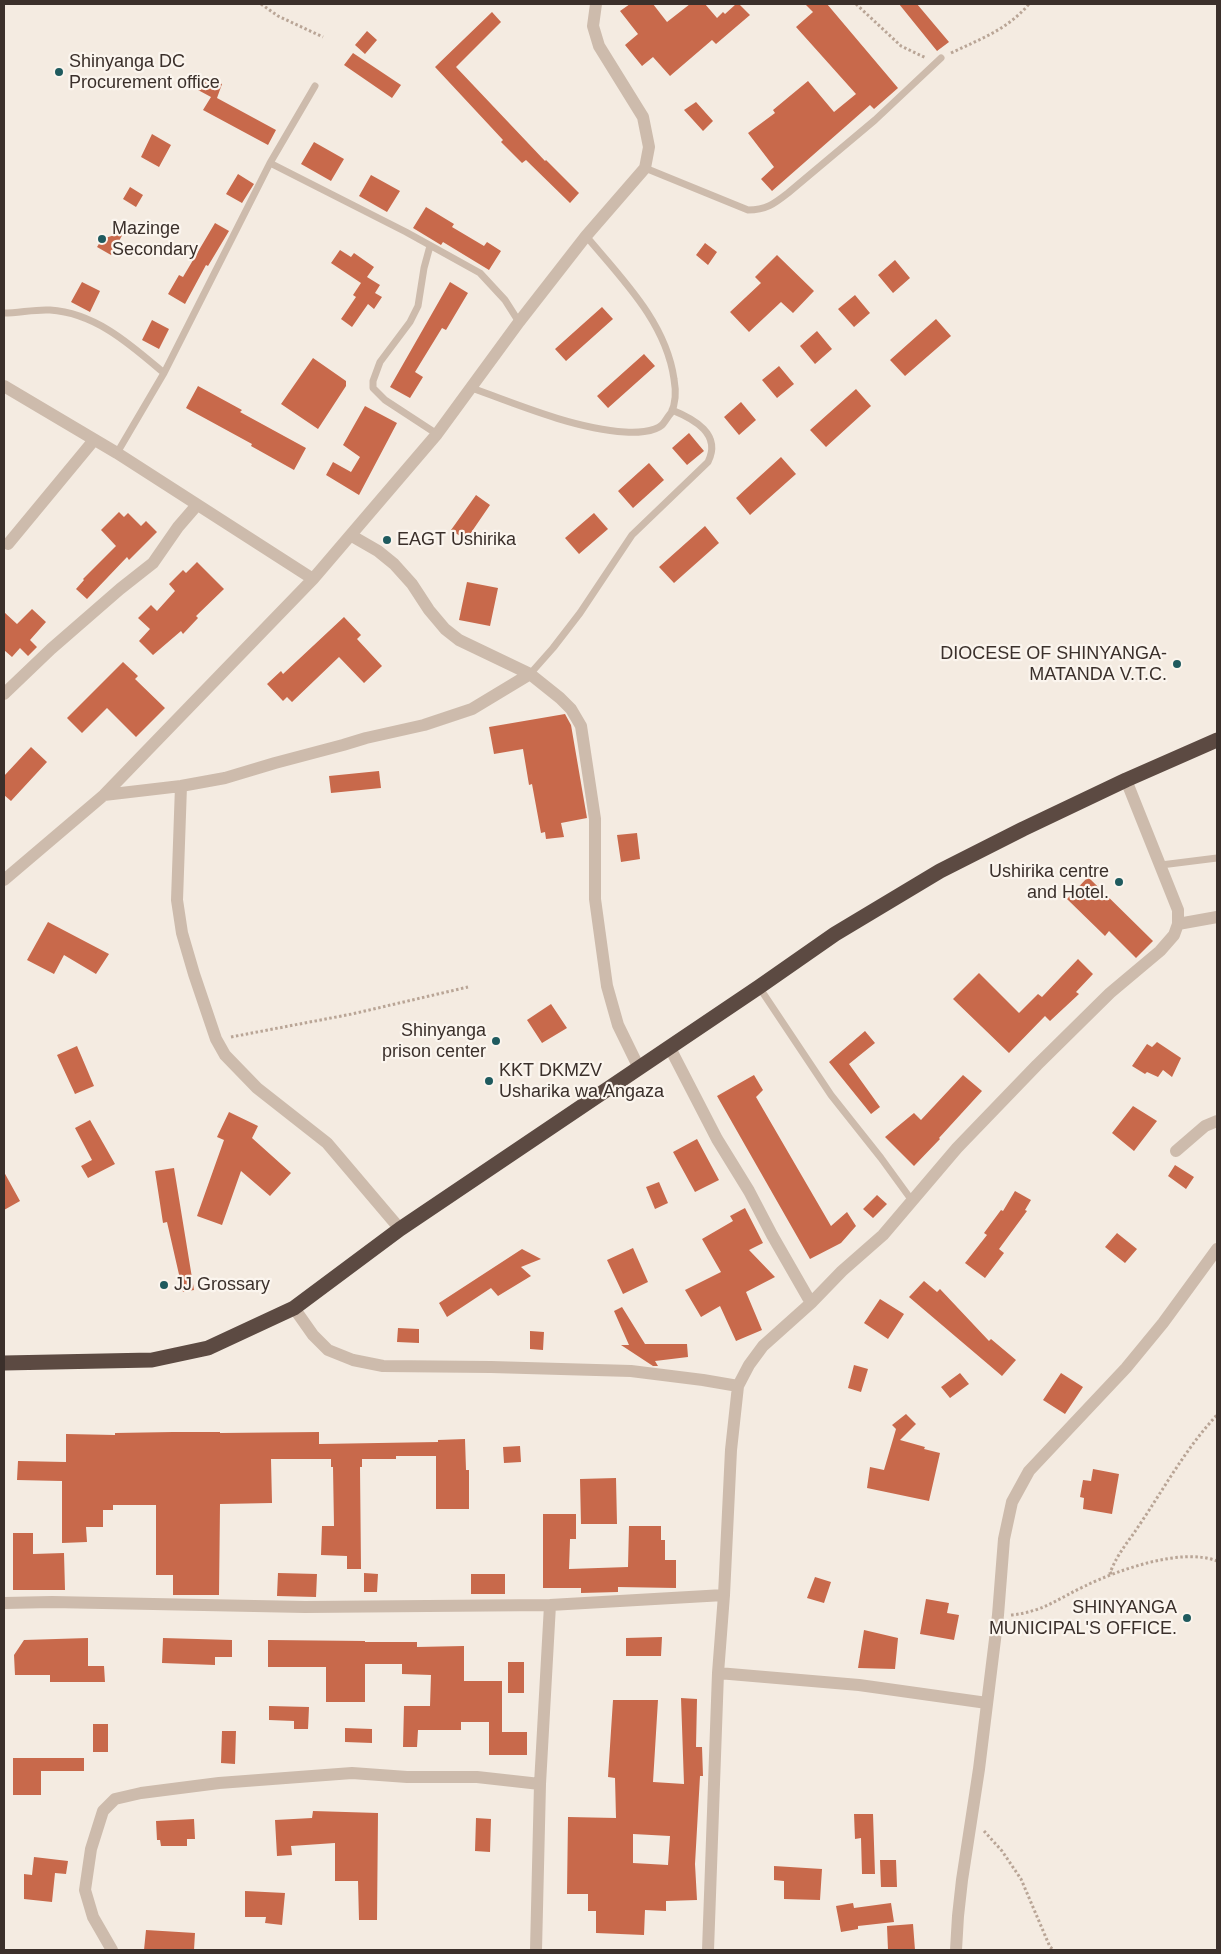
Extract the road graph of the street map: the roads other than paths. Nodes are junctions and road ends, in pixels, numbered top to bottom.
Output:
1 (596, 4) edge
2 (941, 58) road end
3 (314, 86) dead end
4 (270, 163) junction
5 (645, 168) junction
6 (586, 236) junction
7 (430, 246) junction
8 (4, 313) edge
9 (520, 322) junction
10 (164, 373) junction
11 (4, 386) edge
12 (472, 388) junction
13 (672, 410) junction
14 (437, 434) junction
15 (94, 440) junction
16 (117, 453) junction
17 (197, 505) junction
18 (352, 536) junction
19 (8, 544) dead end
20 (313, 579) junction
21 (530, 674) junction
22 (4, 694) edge
23 (1217, 740) edge
24 (1126, 780) junction
25 (181, 786) junction
26 (104, 795) junction
27 (1217, 858) edge
28 (1160, 865) junction
29 (4, 880) edge
30 (1217, 917) edge
31 (1178, 924) junction
32 (759, 988) junction
33 (670, 1048) junction
34 (639, 1068) junction
35 (1217, 1121) edge
36 (1176, 1150) dead end
37 (913, 1202) junction
38 (400, 1229) junction
39 (1217, 1249) edge
40 (811, 1304) junction
41 (294, 1308) junction
42 (4, 1364) edge
43 (738, 1386) junction
44 (724, 1594) junction
45 (4, 1603) edge
46 (550, 1605) junction
47 (718, 1673) junction
48 (987, 1703) junction
49 (540, 1784) junction
50 (112, 1950) edge
51 (536, 1950) edge
52 (708, 1950) edge
53 (956, 1950) edge

1 - 5 street
2 - 5 lane
3 - 4 lane
4 - 7 lane
4 - 10 lane
5 - 6 street
6 - 9 street
6 - 13 lane
7 - 9 lane
7 - 14 lane
8 - 10 lane
9 - 12 street
10 - 16 lane
11 - 15 street
12 - 13 lane
12 - 14 street
13 - 21 lane
14 - 18 street
15 - 16 street
15 - 19 street
16 - 17 street
17 - 20 street
17 - 22 street
18 - 20 street
18 - 21 street
20 - 26 street
21 - 25 street
21 - 34 street
23 - 24 highway
24 - 28 street
24 - 32 highway
25 - 26 street
25 - 38 street
26 - 29 street
27 - 28 lane
28 - 31 street
30 - 31 street
31 - 37 street
32 - 33 highway
32 - 37 lane
33 - 34 highway
33 - 40 street
34 - 38 highway
35 - 36 street
37 - 40 street
38 - 41 highway
39 - 48 street
40 - 43 street
41 - 42 highway
41 - 43 street
43 - 44 street
44 - 46 street
44 - 47 street
45 - 46 street
46 - 49 street
47 - 48 street
47 - 52 street
48 - 53 street
49 - 50 street
49 - 51 street

